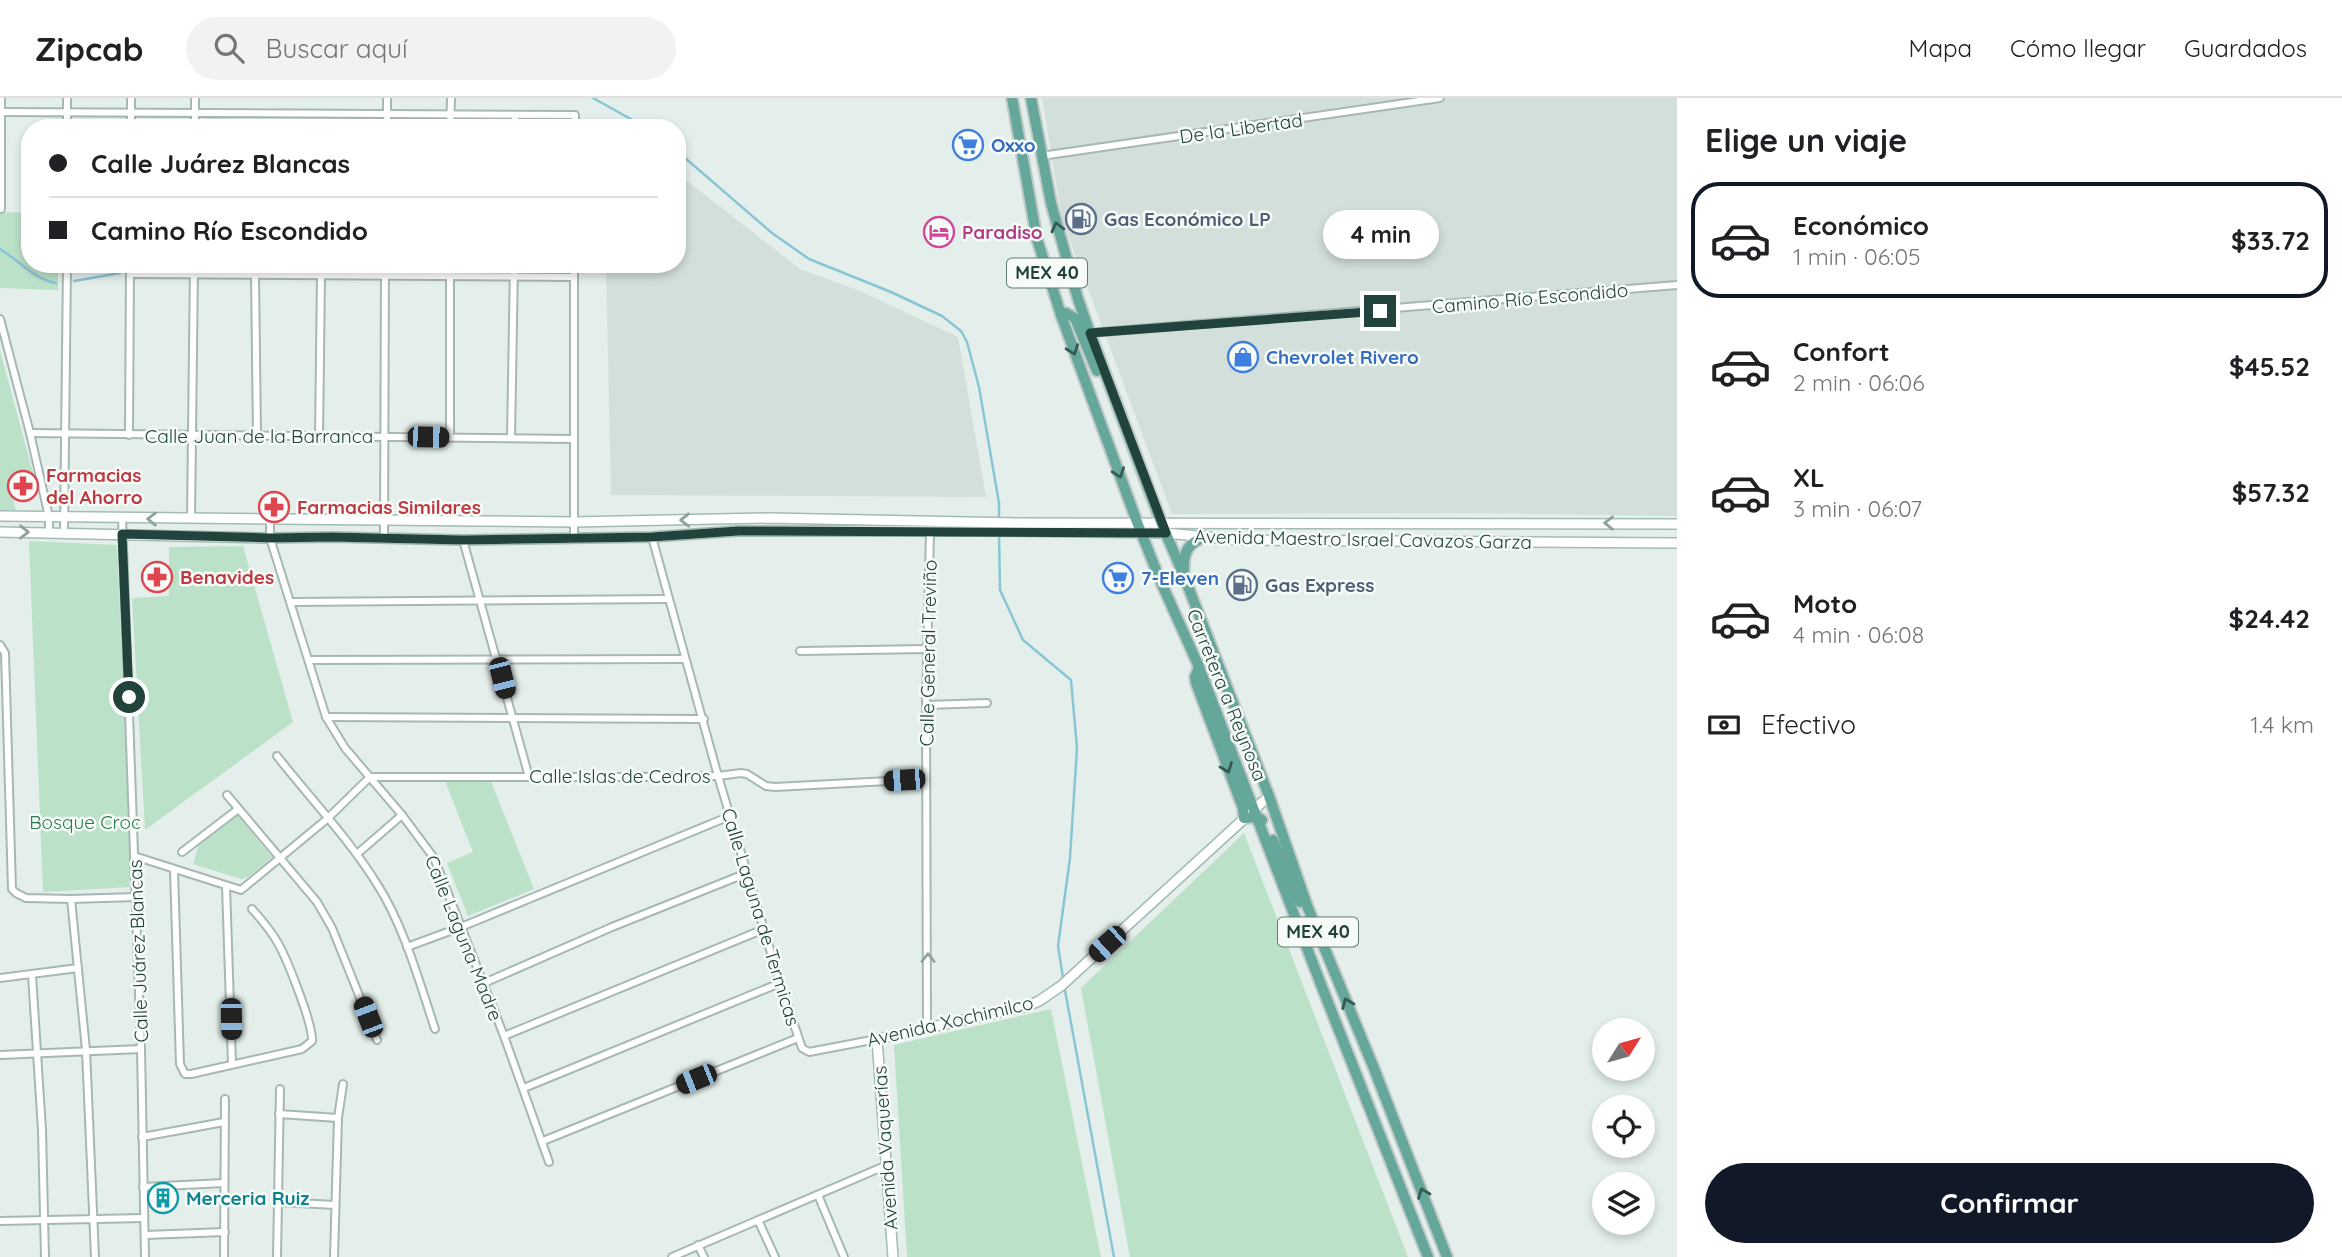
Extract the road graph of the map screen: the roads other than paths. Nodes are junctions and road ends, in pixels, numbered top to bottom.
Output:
1 (1, 98) edge
2 (67, 98) edge
3 (131, 98) edge
4 (195, 98) edge
5 (387, 98) edge
6 (451, 98) edge
7 (1012, 98) edge
8 (1031, 98) edge
9 (1440, 98) edge
10 (1, 112) edge
11 (67, 112) junction
12 (131, 113) junction
13 (195, 113) junction
14 (387, 114) junction
15 (450, 115) junction
16 (515, 115) junction
17 (67, 119) edge
18 (131, 119) edge
19 (195, 119) edge
20 (387, 119) edge
21 (450, 119) edge
22 (515, 119) edge
23 (575, 119) edge
24 (1041, 156) junction
25 (1, 209) edge
26 (67, 273) edge
27 (130, 274) joint
28 (194, 274) junction
29 (255, 275) junction
30 (321, 275) junction
31 (385, 275) junction
32 (450, 276) junction
33 (514, 276) junction
34 (574, 276) joint
35 (1677, 285) edge
36 (1061, 315) junction
37 (0, 319) edge
38 (1090, 333) junction
39 (30, 433) junction
40 (66, 433) junction
41 (129, 435) junction
42 (257, 435) junction
43 (192, 436) junction
44 (319, 436) junction
45 (384, 436) junction
46 (450, 437) junction
47 (511, 438) junction
48 (573, 439) junction
49 (1143, 475) junction
50 (0, 516) edge
51 (48, 517) junction
52 (64, 518) junction
53 (122, 518) junction
54 (191, 519) junction
55 (270, 519) junction
56 (383, 521) junction
57 (573, 522) junction
58 (1161, 522) junction
59 (1677, 524) edge
60 (985, 526) junction
61 (1139, 528) junction
62 (930, 531) junction
63 (0, 532) edge
64 (49, 533) junction
65 (64, 533) junction
66 (1166, 533) junction
67 (122, 534) junction
68 (652, 537) junction
69 (1205, 537) junction
70 (270, 538) junction
71 (384, 538) junction
72 (574, 539) junction
73 (463, 540) junction
74 (1677, 543) edge
75 (1184, 576) junction
76 (668, 599) junction
77 (291, 602) junction
78 (481, 602) junction
79 (0, 645) edge
80 (927, 649) junction
81 (800, 651) dead end
82 (497, 658) junction
83 (685, 659) junction
84 (309, 660) junction
85 (1199, 667) junction
86 (987, 703) dead end
87 (926, 705) junction
88 (326, 717) junction
89 (512, 718) junction
90 (704, 719) junction
91 (277, 756) dead end
92 (718, 776) junction
93 (370, 777) junction
94 (530, 777) junction
95 (926, 779) junction
96 (227, 795) dead end
97 (1269, 796) junction
98 (237, 810) junction
99 (1256, 813) junction
100 (402, 815) junction
101 (730, 817) junction
102 (1244, 818) junction
103 (327, 819) junction
104 (182, 852) dead end
105 (357, 855) junction
106 (134, 856) junction
107 (280, 859) junction
108 (174, 870) junction
109 (747, 873) junction
110 (10, 881) junction
111 (1, 882) edge
112 (226, 886) junction
113 (136, 897) junction
114 (71, 899) junction
115 (1308, 908) junction
116 (252, 909) dead end
117 (461, 928) junction
118 (764, 929) junction
119 (407, 947) junction
120 (78, 968) junction
121 (32, 975) junction
122 (0, 978) edge
123 (484, 983) junction
124 (780, 983) junction
125 (928, 1027) junction
126 (435, 1029) dead end
127 (504, 1036) junction
128 (798, 1038) junction
129 (877, 1039) junction
130 (377, 1040) dead end
131 (141, 1049) junction
132 (86, 1051) junction
133 (806, 1052) joint
134 (38, 1054) junction
135 (0, 1055) edge
136 (232, 1064) junction
137 (343, 1084) dead end
138 (524, 1088) junction
139 (280, 1089) dead end
140 (225, 1099) dead end
141 (279, 1114) junction
142 (338, 1118) junction
143 (225, 1122) junction
144 (142, 1137) junction
145 (543, 1141) junction
146 (549, 1162) dead end
147 (887, 1165) junction
148 (224, 1183) junction
149 (144, 1187) junction
150 (818, 1195) junction
151 (278, 1202) junction
152 (335, 1205) junction
153 (144, 1218) junction
154 (94, 1219) junction
155 (44, 1220) junction
156 (758, 1220) junction
157 (0, 1221) edge
158 (225, 1233) junction
159 (145, 1235) junction
160 (698, 1245) junction
161 (45, 1257) edge
162 (95, 1257) edge
163 (145, 1257) edge
164 (224, 1257) edge
165 (277, 1257) edge
166 (334, 1257) edge
167 (672, 1257) edge
168 (704, 1257) edge
169 (775, 1257) edge
170 (844, 1257) edge
171 (893, 1257) edge
172 (1428, 1257) edge
173 (1447, 1257) edge

1 - 10 street
2 - 11 street
3 - 12 street
4 - 13 street
5 - 14 street
6 - 15 street
7 - 36 main road, Carretera a Reynosa / MEX 40
8 - 24 main road, Carretera a Reynosa / MEX 40
9 - 24 street, De la Libertad
10 - 11 street
10 - 25 street
11 - 12 street
11 - 17 street
12 - 13 street
12 - 18 street
13 - 14 street
13 - 19 street
14 - 15 street
14 - 20 street
15 - 16 street
15 - 21 street
16 - 22 street
16 - 23 street
38 -> 24 main road, Carretera a Reynosa / MEX 40
26 - 40 street
27 - 28 street
27 - 41 street
28 - 29 street
28 - 43 street
29 - 30 street
29 - 42 street
30 - 31 street
30 - 44 street
31 - 32 street
31 - 45 street
32 - 33 street
32 - 46 street
33 - 34 street
33 - 47 street
34 - 48 street
35 - 38 street, Camino Río Escondido
36 - 49 main road
36 -> 61 main road, Carretera a Reynosa / MEX 40
37 - 39 street
38 - 49 main road, Carretera a Reynosa / MEX 40
39 - 40 street, Calle Juan de la Barranca
39 - 51 street
40 - 41 street, Calle Juan de la Barranca
40 - 52 street
41 - 43 street, Calle Juan de la Barranca
42 - 43 street, Calle Juan de la Barranca
42 - 44 street, Calle Juan de la Barranca
43 - 54 street
44 - 45 street, Calle Juan de la Barranca
45 - 46 street, Calle Juan de la Barranca
45 - 56 street
46 - 47 street, Calle Juan de la Barranca
47 - 48 street, Calle Juan de la Barranca
48 - 57 street
49 - 58 main road, Carretera a Reynosa / MEX 40
50 - 51 main road, Avenida Maestro Israel Cavazos Garza
51 - 52 main road, Avenida Maestro Israel Cavazos Garza
51 - 64 street
52 - 53 main road, Avenida Maestro Israel Cavazos Garza
52 - 65 street
54 -> 53 main road, Avenida Maestro Israel Cavazos Garza
53 - 67 street, Calle Juárez Blancas
54 - 55 main road, Avenida Maestro Israel Cavazos Garza
55 - 56 main road, Avenida Maestro Israel Cavazos Garza
55 - 70 street, Calle Laguna Madre
56 - 57 main road, Avenida Maestro Israel Cavazos Garza
56 - 71 street
60 -> 57 main road, Avenida Maestro Israel Cavazos Garza
57 - 72 street
59 -> 58 main road, Avenida Maestro Israel Cavazos Garza
58 - 61 main road, Avenida Maestro Israel Cavazos Garza
58 - 66 main road, Carretera a Reynosa / MEX 40
60 - 61 main road, Avenida Maestro Israel Cavazos Garza
60 - 62 main road, Avenida Maestro Israel Cavazos Garza
61 - 66 main road, Avenida Maestro Israel Cavazos Garza
61 - 85 main road, Carretera a Reynosa / MEX 40
62 - 68 main road, Avenida Maestro Israel Cavazos Garza
62 - 80 street, Calle General Treviño
63 -> 64 main road, Avenida Maestro Israel Cavazos Garza
64 - 65 main road, Avenida Maestro Israel Cavazos Garza
65 - 67 main road, Avenida Maestro Israel Cavazos Garza
66 - 69 main road, Avenida Maestro Israel Cavazos Garza
66 - 75 main road, Carretera a Reynosa / MEX 40
67 - 70 main road, Avenida Maestro Israel Cavazos Garza
67 - 106 street, Calle Juárez Blancas
68 - 72 main road, Avenida Maestro Israel Cavazos Garza
68 - 76 street, Calle Laguna de Termicas
69 - 74 main road, Avenida Maestro Israel Cavazos Garza
69 - 75 main road
70 - 71 main road, Avenida Maestro Israel Cavazos Garza
70 - 77 street, Calle Laguna Madre
71 - 73 main road, Avenida Maestro Israel Cavazos Garza
72 - 73 main road, Avenida Maestro Israel Cavazos Garza
73 - 78 street
75 - 97 main road, Carretera a Reynosa / MEX 40
76 - 78 street
76 - 83 street, Calle Laguna de Termicas
77 - 78 street
77 - 84 street, Calle Laguna Madre
78 - 82 street
79 - 110 street
80 - 81 street
80 - 87 street, Calle General Treviño
82 - 83 street
82 - 84 street
82 - 89 street
83 - 90 street, Calle Laguna de Termicas
84 - 88 street, Calle Laguna Madre
85 - 99 main road, Carretera a Reynosa / MEX 40
85 -> 102 main road
86 - 87 street
87 - 95 street, Calle General Treviño
88 - 89 street
88 - 93 street, Calle Laguna Madre
89 - 90 street
89 - 94 street
90 - 92 street, Calle Laguna de Termicas
91 - 103 street
92 - 94 street, Calle Islas de Cedros
92 - 95 street, Calle Islas de Cedros
92 - 101 street, Calle Laguna de Termicas
93 - 94 street, Calle Islas de Cedros
93 - 100 street, Calle Laguna Madre
93 - 103 street
125 -> 95 street, Calle General Treviño
96 - 98 street
97 - 99 main road
97 - 115 main road, Carretera a Reynosa / MEX 40
98 - 104 street
98 - 107 street
99 - 102 main road
99 - 115 main road
99 - 172 main road, Carretera a Reynosa / MEX 40
100 - 105 street
100 - 117 street, Calle Laguna Madre
101 - 109 street, Calle Laguna de Termicas
101 - 117 street
102 - 125 main road, Avenida Xochimilco
103 - 105 street
103 - 107 street
105 - 119 street
106 - 108 street
106 - 113 street, Calle Juárez Blancas
107 - 112 street
107 - 130 street
108 - 112 street
108 - 136 street
109 - 118 street, Calle Laguna de Termicas
109 - 123 street
110 - 111 street
110 - 114 street
112 - 136 street
113 - 114 street
113 - 131 street, Calle Juárez Blancas
114 - 120 street
173 -> 115 main road, Carretera a Reynosa / MEX 40
116 - 136 street
117 - 119 street
117 - 123 street, Calle Laguna Madre
118 - 124 street, Calle Laguna de Termicas
118 - 127 street
119 - 126 street
120 - 121 street
120 - 132 street
121 - 122 street
121 - 134 street
123 - 127 street, Calle Laguna Madre
124 - 128 street, Calle Laguna de Termicas
124 - 138 street
125 - 129 main road, Avenida Xochimilco
127 - 138 street, Calle Laguna Madre
128 - 133 street, Calle Laguna de Termicas
128 - 145 street
129 - 133 street, Avenida Xochimilco
129 - 147 main road, Avenida Vaquerías
131 - 132 street
131 - 144 street, Calle Juárez Blancas
132 - 134 street
132 - 154 street
134 - 135 street
134 - 155 street
137 - 142 street
138 - 145 street, Calle Laguna Madre
139 - 141 street
140 - 143 street
141 - 142 street
141 - 151 street
142 - 152 street
143 - 144 street
143 - 148 street
144 - 149 street, Calle Juárez Blancas
145 - 146 street, Calle Laguna Madre
147 - 150 street
147 - 171 main road, Avenida Vaquerías
148 - 149 street
148 - 158 street
149 - 153 street, Calle Juárez Blancas
150 - 156 street
150 - 170 street
151 - 152 street
151 - 165 street
152 - 166 street
153 - 154 street
153 - 159 street, Calle Juárez Blancas
154 - 155 street
154 - 162 street
155 - 157 street
155 - 161 street
156 - 160 street
156 - 169 street
158 - 159 street
158 - 164 street
159 - 163 street, Calle Juárez Blancas
160 - 167 street
160 - 168 street

